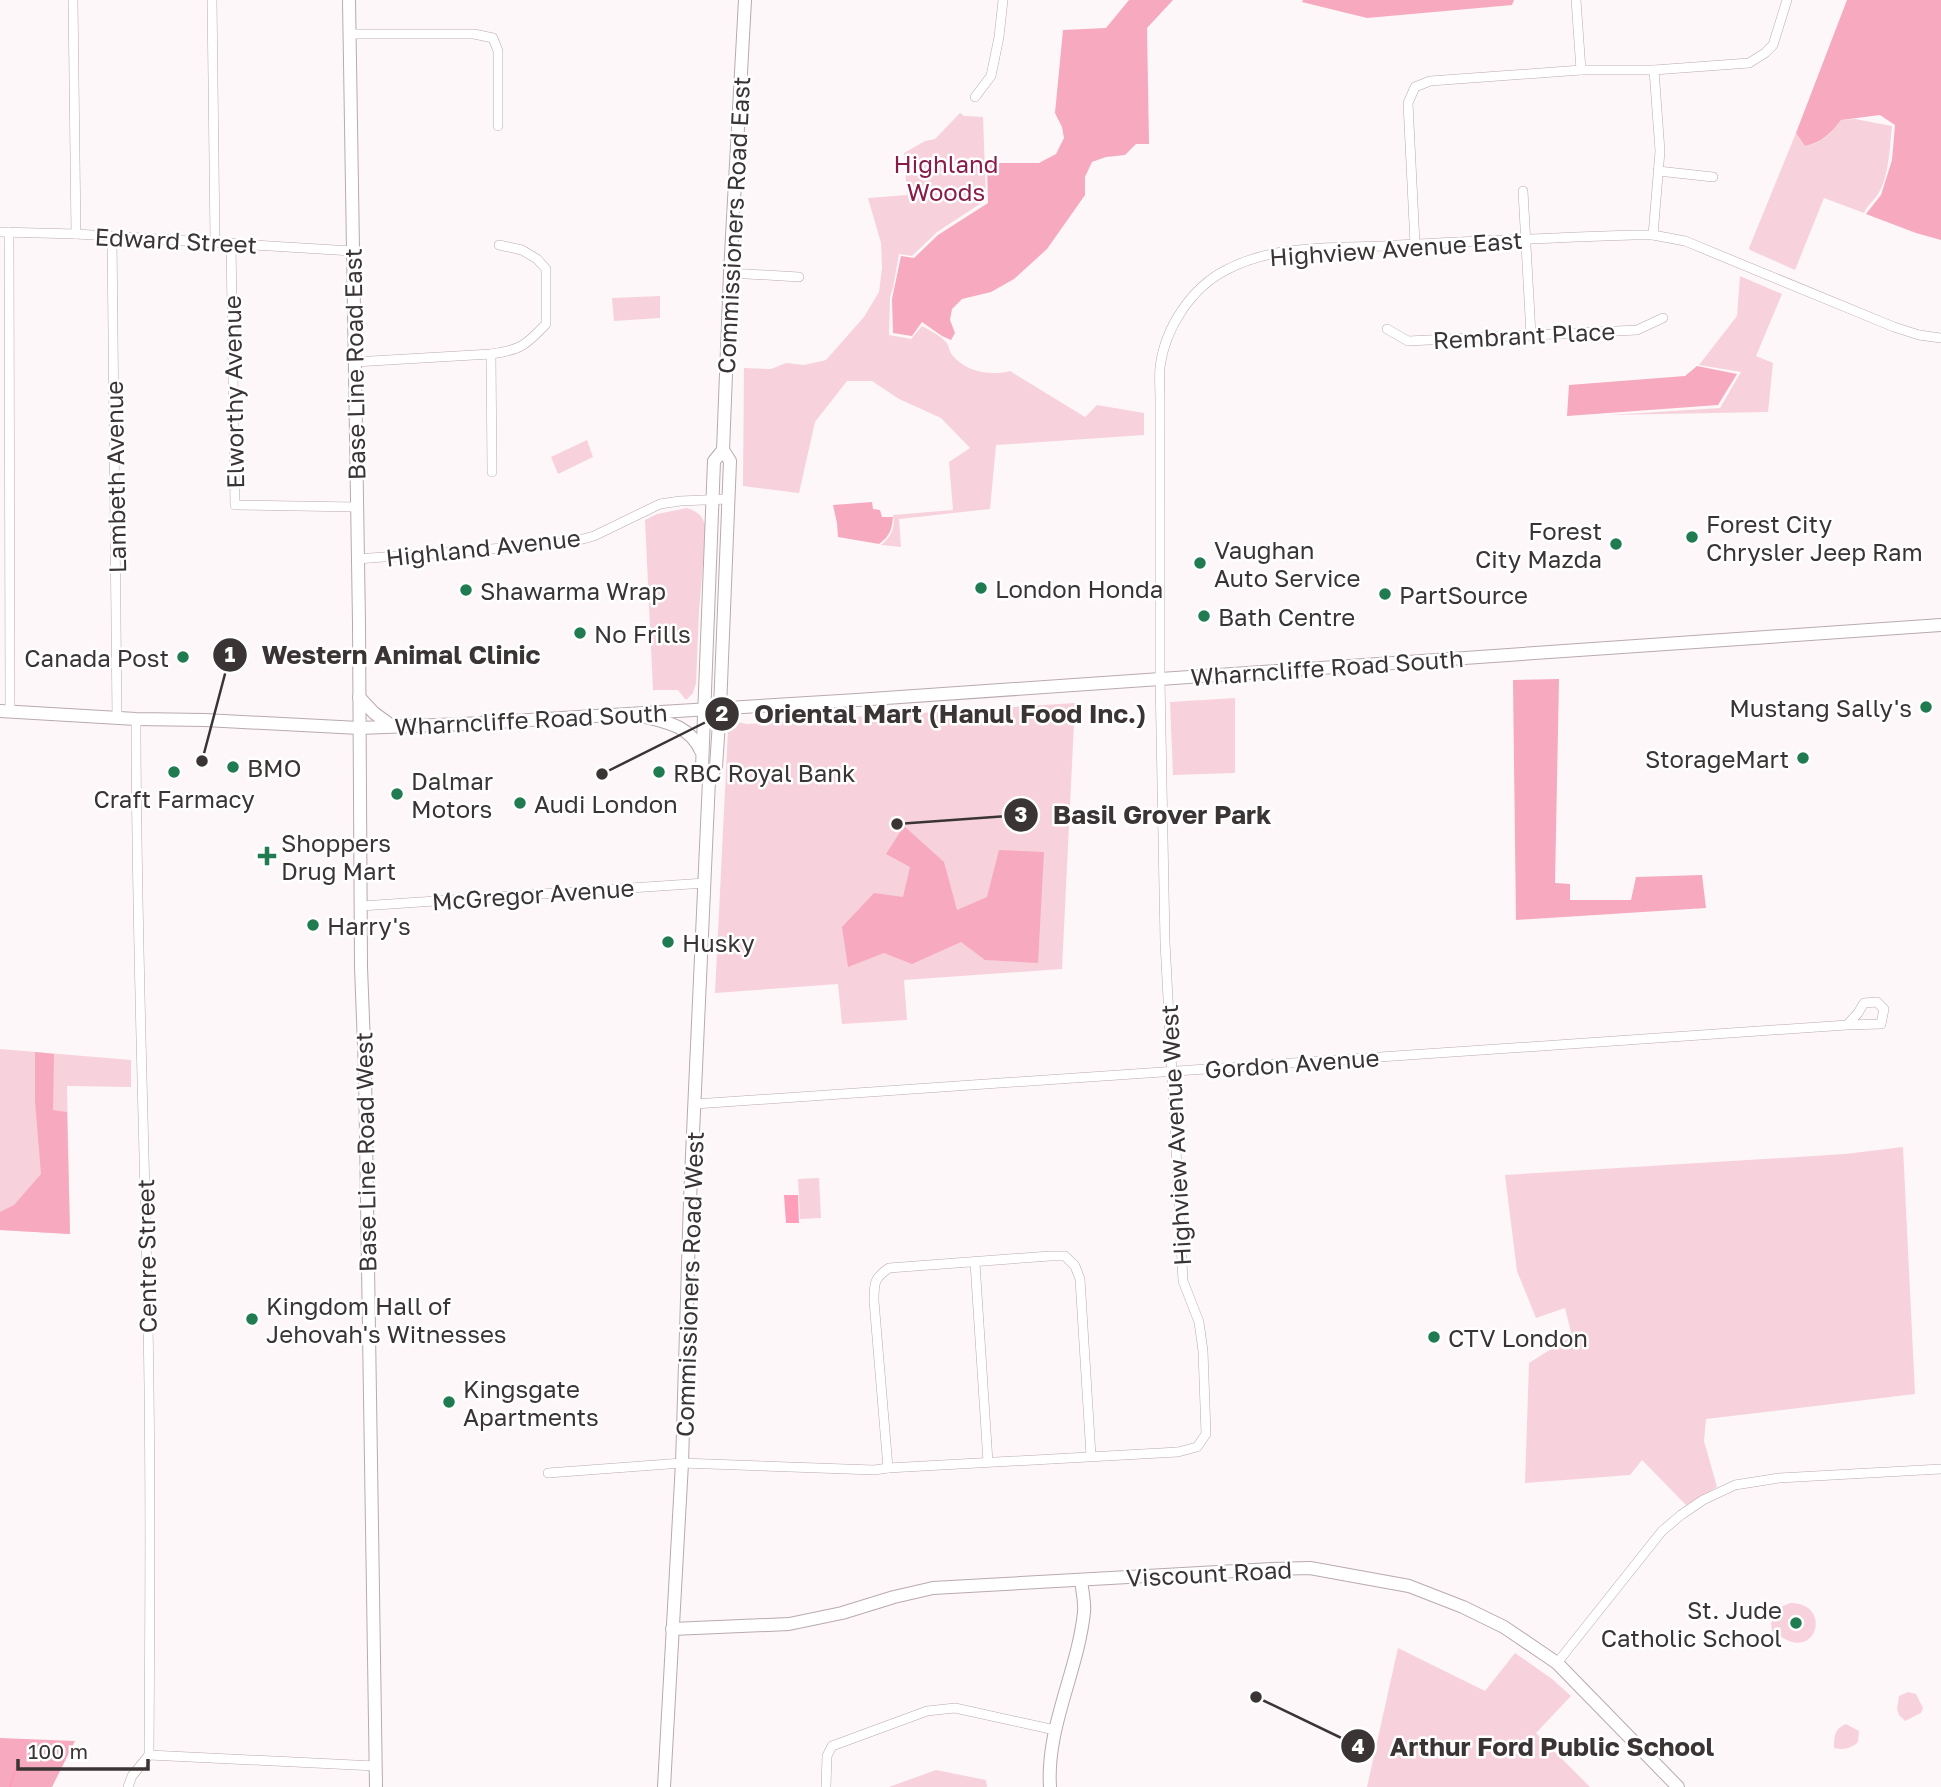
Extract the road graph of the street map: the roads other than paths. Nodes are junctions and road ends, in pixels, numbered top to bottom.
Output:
1 (72, 0) edge
2 (212, 0) edge
3 (349, 0) edge
4 (745, 0) edge
5 (1003, 0) edge
6 (1576, 0) edge
7 (1787, 0) edge
8 (349, 34) junction
9 (1581, 70) junction
10 (1654, 70) junction
11 (975, 97) dead end
12 (498, 126) dead end
13 (1658, 171) junction
14 (1713, 177) dead end
15 (1523, 191) dead end
16 (5, 232) edge
17 (76, 234) junction
18 (1653, 236) junction
19 (112, 237) junction
20 (1526, 239) junction
21 (215, 242) junction
22 (231, 243) junction
23 (1415, 244) junction
24 (499, 245) dead end
25 (352, 251) junction
26 (730, 273) junction
27 (799, 276) dead end
28 (1663, 318) dead end
29 (1387, 329) dead end
30 (1531, 335) junction
31 (1941, 338) edge
32 (491, 354) junction
33 (354, 362) junction
34 (723, 450) junction
35 (492, 472) dead end
36 (728, 499) junction
37 (713, 500) junction
38 (356, 507) junction
39 (357, 559) junction
40 (1941, 625) edge
41 (1160, 679) junction
42 (359, 697) junction
43 (720, 708) junction
44 (704, 709) junction
45 (5, 712) edge
46 (631, 713) junction
47 (117, 718) junction
48 (136, 719) junction
49 (392, 726) junction
50 (359, 728) junction
51 (702, 754) junction
52 (709, 780) junction
53 (705, 883) junction
54 (361, 906) junction
55 (1847, 1025) dead end
56 (1171, 1072) junction
57 (695, 1104) junction
58 (975, 1263) junction
59 (1091, 1456) junction
60 (682, 1462) junction
61 (988, 1462) junction
62 (888, 1468) junction
63 (1941, 1469) edge
64 (548, 1473) dead end
65 (1081, 1580) junction
66 (672, 1629) junction
67 (1557, 1663) junction
68 (1055, 1730) junction
69 (149, 1755) junction
70 (375, 1766) junction
71 (128, 1787) edge
72 (376, 1787) edge
73 (664, 1787) edge
74 (826, 1787) edge
75 (1050, 1787) edge
76 (1678, 1787) edge

1 - 17 street
2 - 21 street
3 - 8 main road, Base Line Road East
4 - 26 main road, Commissioners Road East
5 - 11 street
6 - 9 street
7 - 10 street
8 - 12 street
8 - 25 main road, Base Line Road East
9 - 10 street
9 - 23 street
10 - 13 street
13 - 14 street
13 - 18 street
15 - 20 street
16 - 17 street, Edward Street
16 - 45 street
17 - 19 street, Edward Street
18 - 20 street, Highview Avenue East
18 - 31 street, Highview Avenue East
19 - 21 street, Edward Street
19 - 47 street, Lambeth Avenue
20 - 23 street, Highview Avenue East
20 - 30 street
21 - 22 street, Edward Street
22 - 25 street, Edward Street
22 - 38 street, Elworthy Avenue
23 - 41 street, Highview Avenue East
24 - 32 street
25 - 33 main road, Base Line Road East
26 - 27 street
26 - 34 main road, Commissioners Road East
28 - 30 street, Rembrant Place
29 - 30 street, Rembrant Place
32 - 33 street
32 - 35 street
33 - 38 main road, Base Line Road East
34 - 36 main road, Commissioners Road East
34 - 37 main road, Commissioners Road East
36 - 37 street, Highland Avenue
36 - 43 main road, Commissioners Road East
37 - 39 street, Highland Avenue
37 - 44 main road, Commissioners Road East
38 - 39 main road, Base Line Road East
39 - 42 main road, Base Line Road East
40 - 41 main road, Wharncliffe Road South
41 - 43 main road, Wharncliffe Road South
41 - 56 street, Highview Avenue West
42 - 49 main road
42 - 50 main road, Base Line Road East
43 - 44 main road, Wharncliffe Road South
43 - 52 main road, Commissioners Road West
44 - 46 main road, Wharncliffe Road South
44 - 51 main road, Commissioners Road West
45 - 47 main road, Wharncliffe Road South
46 - 49 main road, Wharncliffe Road South
46 - 51 main road
47 - 48 main road, Wharncliffe Road South
48 - 50 main road, Wharncliffe Road South
48 - 69 street, Centre Street
49 - 50 main road, Wharncliffe Road South
50 - 54 main road, Base Line Road West
51 - 52 main road, Commissioners Road West
52 - 53 main road, Commissioners Road West
53 - 54 street, McGregor Avenue
53 - 57 main road, Commissioners Road West
54 - 70 main road, Base Line Road West
55 - 56 street, Gordon Avenue
56 - 57 street, Gordon Avenue
56 - 59 street, Highview Avenue West
57 - 60 main road, Commissioners Road West
58 - 59 street
58 - 61 street
58 - 62 street
59 - 61 street, Highview Avenue West
60 - 62 street, Highview Avenue West
60 - 64 street, Highview Avenue West
60 - 66 main road, Commissioners Road West
61 - 62 street, Highview Avenue West
63 - 67 street
65 - 66 main road, Viscount Road
65 - 67 main road, Viscount Road
65 - 68 main road
66 - 73 main road, Commissioners Road West
67 - 76 main road, Viscount Road
68 - 74 street
68 - 75 main road
69 - 70 street
69 - 71 street
70 - 72 main road, Base Line Road West

